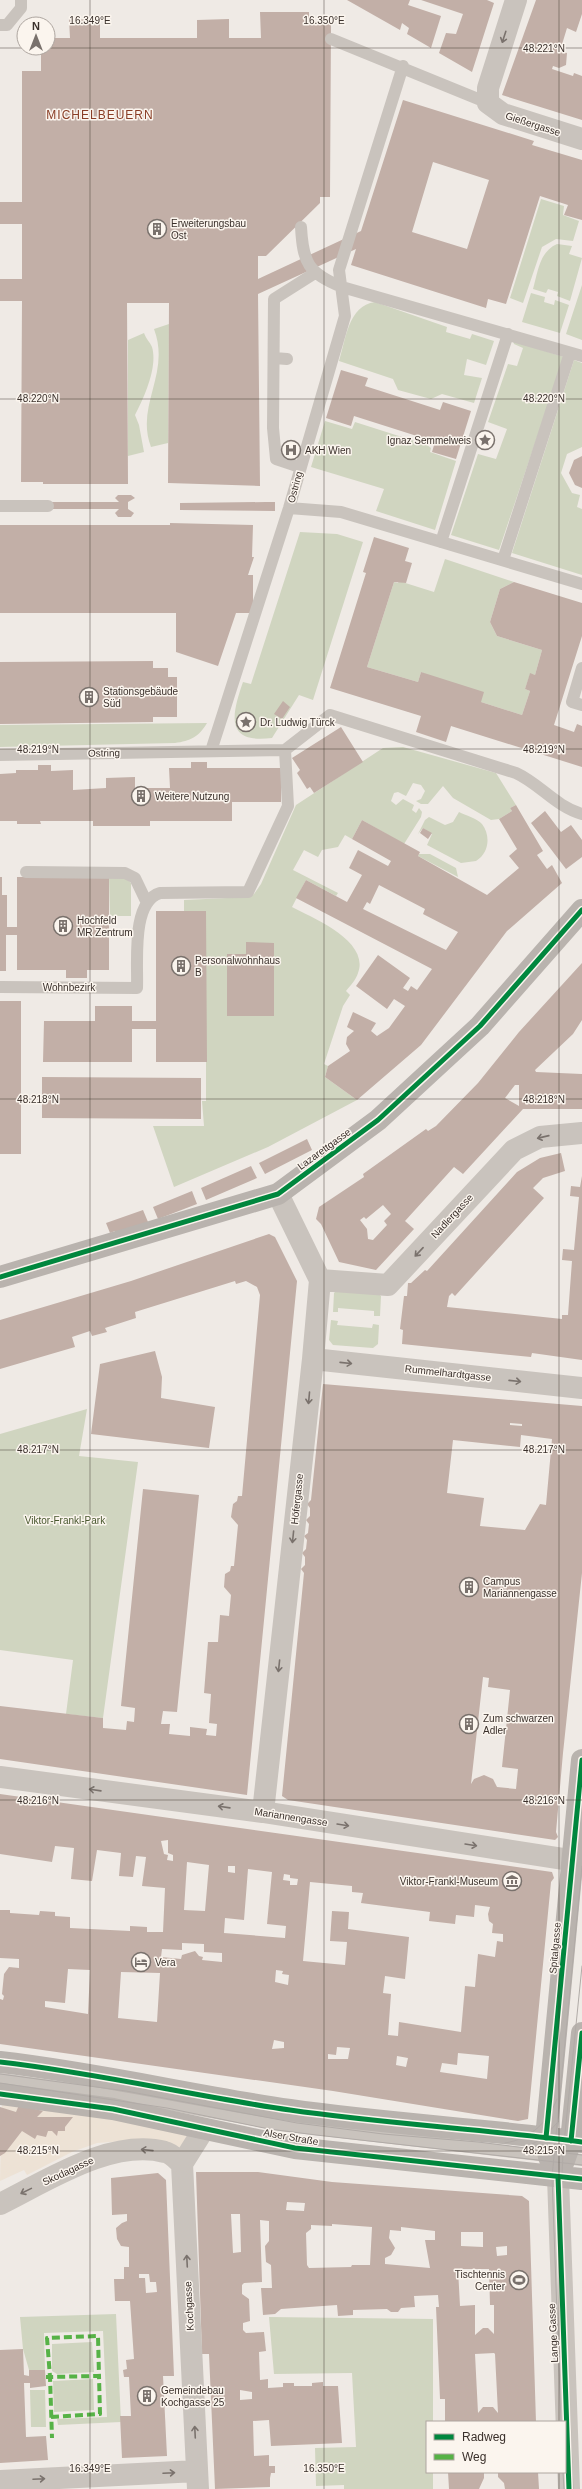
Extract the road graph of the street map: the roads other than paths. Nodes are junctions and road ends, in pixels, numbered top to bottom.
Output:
1 (21, 0) edge
2 (516, 0) edge
3 (0, 25) edge
4 (331, 39) dead end
5 (403, 66) junction
6 (488, 103) junction
7 (582, 139) edge
8 (302, 227) dead end
9 (315, 273) junction
10 (342, 287) junction
11 (508, 334) junction
12 (570, 353) junction
13 (582, 356) edge
14 (274, 358) junction
15 (286, 359) dead end
16 (300, 467) junction
17 (0, 506) edge
18 (48, 506) dead end
19 (289, 508) junction
20 (441, 542) junction
21 (503, 560) junction
22 (582, 584) edge
23 (582, 668) edge
24 (582, 705) edge
25 (285, 750) junction
26 (211, 751) junction
27 (0, 755) edge
28 (582, 814) edge
29 (26, 872) dead end
30 (146, 901) junction
31 (578, 918) edge
32 (0, 987) edge
33 (582, 1133) edge
34 (278, 1194) junction
35 (0, 1277) edge
36 (320, 1280) junction
37 (313, 1359) junction
38 (582, 1388) edge
39 (582, 1760) edge
40 (0, 1777) edge
41 (263, 1812) junction
42 (577, 1861) edge
43 (582, 2033) edge
44 (0, 2062) edge
45 (0, 2079) edge
46 (0, 2094) edge
47 (204, 2129) junction
48 (565, 2153) edge
49 (182, 2164) junction
50 (582, 2179) edge
51 (0, 2204) edge
52 (0, 2480) edge
53 (197, 2480) edge
54 (568, 2489) edge

1 - 3 lane
2 -> 6 street
4 - 5 lane
5 - 6 lane
5 - 10 lane, Ostring
6 - 7 street, Gießergasse
8 - 9 lane
9 - 10 lane
9 - 14 lane
10 - 11 lane
10 - 16 lane, Ostring
11 - 12 lane
11 - 20 lane
12 - 13 lane
12 - 21 lane
14 - 15 lane
14 - 16 lane
16 - 19 lane, Ostring
17 - 18 lane
19 - 20 lane
19 - 26 lane, Ostring
20 - 21 lane
21 - 22 lane
23 - 24 lane
25 - 26 lane
25 - 28 lane
25 - 30 lane
26 - 27 lane, Ostring
29 - 30 lane
30 - 32 lane, Wohnbezirk
31 - 34 main road, Lazarettgasse
33 -> 36 street, Nadlergasse
34 - 35 main road, Lazarettgasse
34 - 36 street
36 - 37 street, Höfergasse
37 -> 38 street, Rummelhardtgasse
37 -> 41 street, Höfergasse
39 - 42 main road, Spitalgasse
41 -> 40 street, Mariannengasse
41 -> 42 street, Mariannengasse
42 - 48 main road, Spitalgasse
43 - 48 main road
44 - 48 main road, Alser Straße
45 - 48 lane
46 - 47 main road, Alser Straße
47 - 48 main road, Alser Straße
47 - 49 street
48 - 50 main road, Alser Straße
48 - 54 street, Lange Gasse
49 -> 51 street, Skodagasse
53 -> 49 street, Kochgasse
52 -> 53 street

